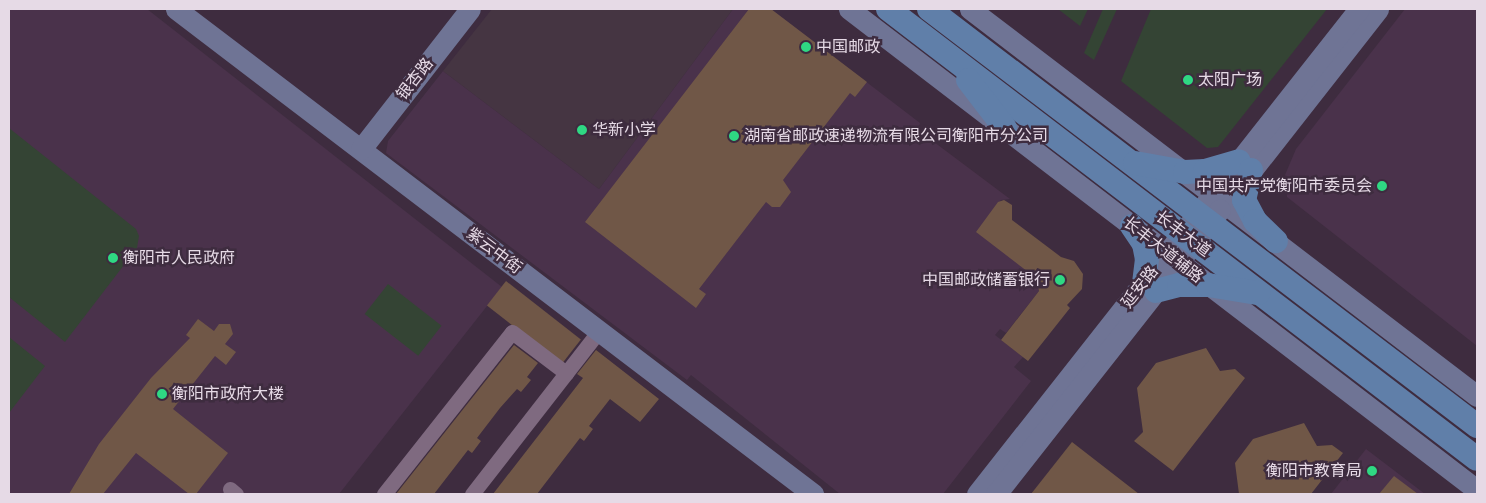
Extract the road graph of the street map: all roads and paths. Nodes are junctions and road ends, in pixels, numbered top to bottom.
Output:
1 (176, 9) edge
2 (470, 9) edge
3 (849, 9) edge
4 (888, 9) edge
5 (929, 9) edge
6 (970, 9) edge
7 (1359, 9) edge
8 (1378, 9) edge
9 (1003, 66) junction
10 (981, 95) junction
11 (1005, 128) joint
12 (360, 149) junction
13 (1131, 162) junction
14 (1245, 166) junction
15 (1185, 172) junction
16 (1220, 198) junction
17 (1204, 218) junction
18 (1132, 226) junction
19 (1188, 238) junction
20 (1276, 241) junction
21 (1173, 257) junction
22 (1208, 285) junction
23 (1150, 286) junction
24 (1262, 294) junction
25 (599, 331) junction
26 (566, 373) junction
27 (1477, 396) edge
28 (1477, 426) edge
29 (1477, 459) edge
30 (1477, 490) edge
31 (384, 494) edge
32 (472, 494) edge
33 (813, 494) edge
34 (977, 494) edge
35 (996, 494) edge

1 - 12 main road, 紫云中街
2 - 12 main road, 银杏路
3 - 10 main road
4 - 10 main road, 长丰大道
5 - 9 main road, 长丰大道
6 - 15 main road
7 - 14 main road, 延安路
8 - 14 main road, 延安路
9 - 10 main road
9 - 13 main road, 长丰大道
10 - 11 main road
10 - 19 main road, 长丰大道
11 - 18 main road, 长丰大道辅路
12 - 25 main road, 紫云中街
13 - 15 main road
13 - 17 main road, 长丰大道
14 - 15 main road
14 - 16 main road, 延安路
14 - 20 main road
15 - 16 main road
16 - 17 main road, 延安路
16 - 20 main road
17 - 19 main road, 延安路
17 - 28 main road, 长丰大道
18 - 21 main road, 长丰大道辅路
18 - 23 main road
19 - 21 main road, 延安路
19 - 24 main road, 长丰大道
20 - 27 main road
21 - 22 main road, 长丰大道辅路
21 - 23 main road, 延安路
22 - 23 main road
22 - 24 main road
22 - 30 main road, 长丰大道辅路
23 - 34 main road, 延安路
23 - 35 main road, 延安路
24 - 29 main road, 长丰大道
25 - 26 street
25 - 33 main road, 紫云中街
26 - 31 street
26 - 32 street

